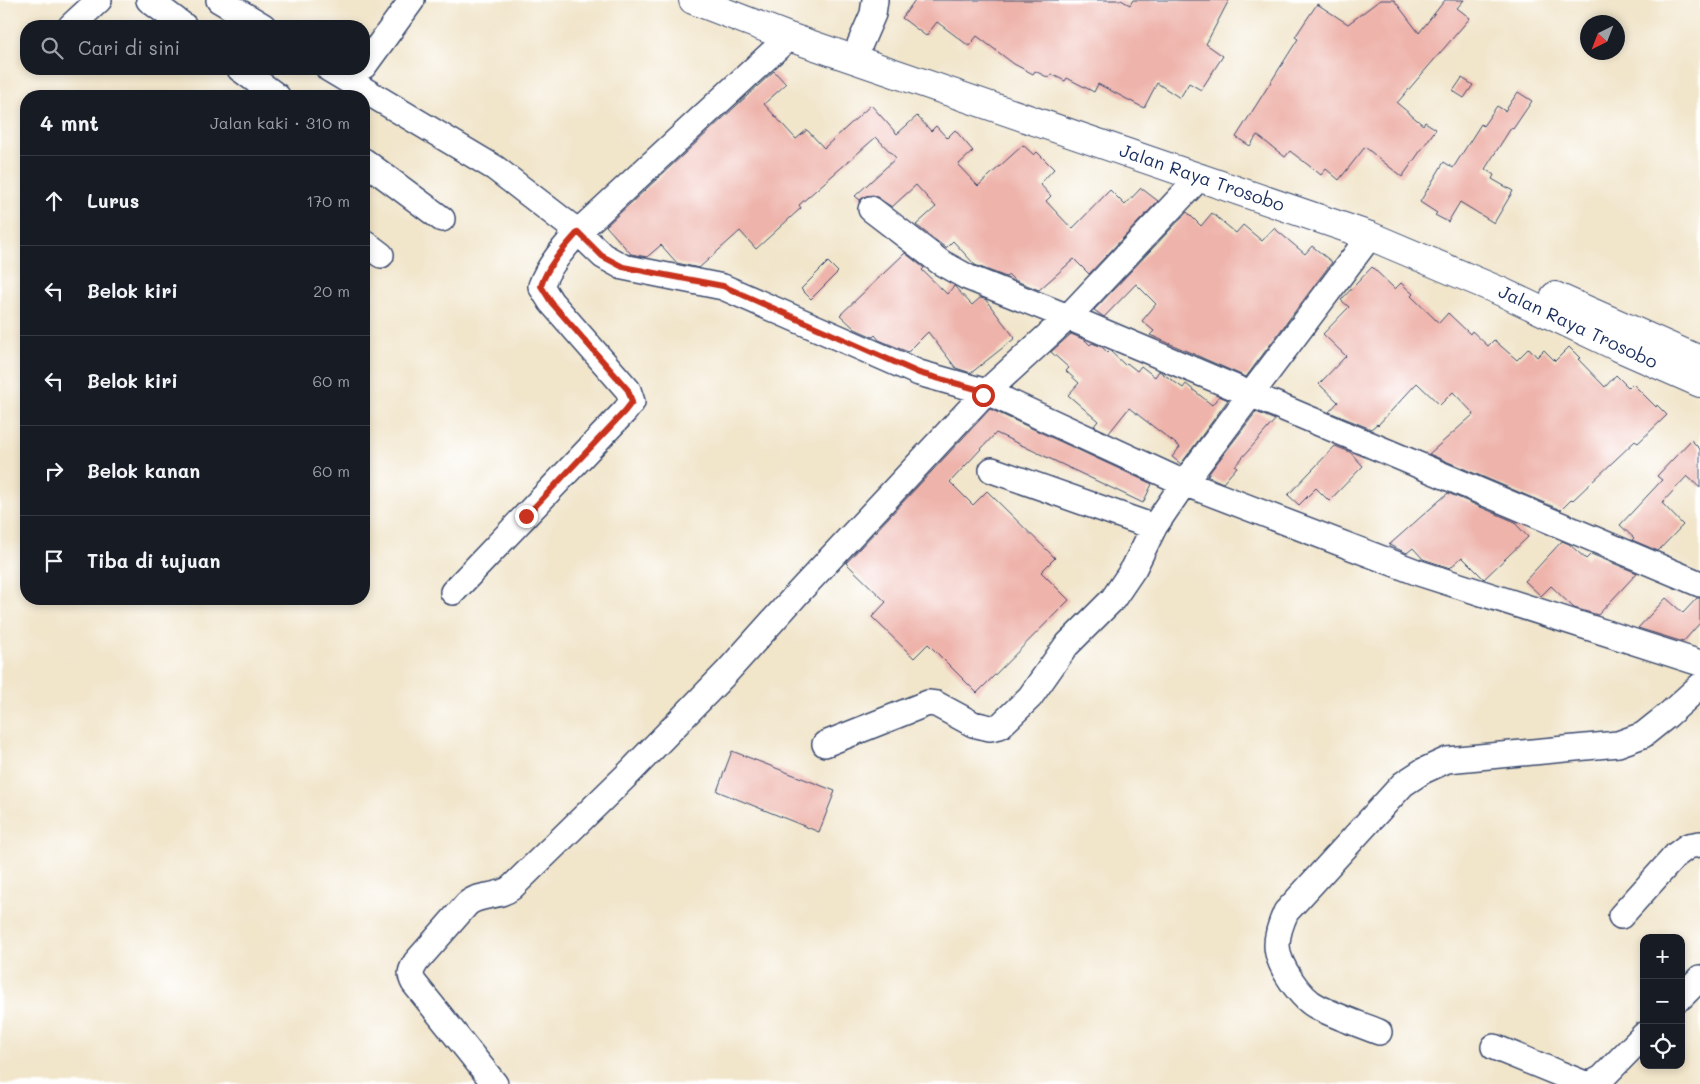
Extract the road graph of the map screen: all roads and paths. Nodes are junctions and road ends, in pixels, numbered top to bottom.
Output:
1 (99, 0) edge
2 (149, 0) edge
3 (219, 0) edge
4 (412, 0) edge
5 (693, 0) edge
6 (744, 0) edge
7 (77, 20) edge
8 (176, 20) edge
9 (252, 20) edge
10 (868, 22) edge
11 (789, 37) junction
12 (370, 58) edge
13 (248, 75) edge
14 (355, 79) edge
15 (269, 90) edge
16 (370, 165) edge
17 (1214, 175) junction
18 (871, 209) dead end
19 (442, 219) dead end
20 (575, 236) junction
21 (1370, 236) junction
22 (1068, 317) junction
23 (1700, 360) edge
24 (1700, 383) edge
25 (1250, 395) junction
26 (981, 398) junction
27 (992, 470) dead end
28 (1180, 490) junction
29 (1154, 526) junction
30 (1700, 584) edge
31 (453, 592) dead end
32 (1700, 663) edge
33 (1700, 686) edge
34 (825, 744) dead end
35 (1700, 844) edge
36 (1620, 916) dead end
37 (1700, 978) edge
38 (1685, 993) edge
39 (1379, 1032) dead end
40 (1640, 1039) edge
41 (1494, 1047) dead end
42 (495, 1084) edge

1 - 7 street
2 - 8 street
3 - 9 street
4 - 12 street
5 - 11 highway, Jalan Raya Trosobo
6 - 10 highway, Jalan Raya Trosobo
10 - 17 highway, Jalan Raya Trosobo
11 - 17 highway, Jalan Raya Trosobo
11 - 20 street
13 - 15 street
14 - 20 street
16 - 19 street
17 - 21 highway, Jalan Raya Trosobo
17 - 22 street
17 - 23 highway, Jalan Raya Trosobo
18 - 22 street
20 - 26 street
20 - 31 street
21 - 24 highway, Jalan Raya Trosobo
21 - 25 street
22 - 25 street
22 - 26 street
25 - 28 street
25 - 30 street
26 - 28 street
26 - 42 street
27 - 29 street
28 - 29 street
28 - 32 street
29 - 34 street
33 - 39 street
35 - 36 street
37 - 38 street
40 - 41 street

